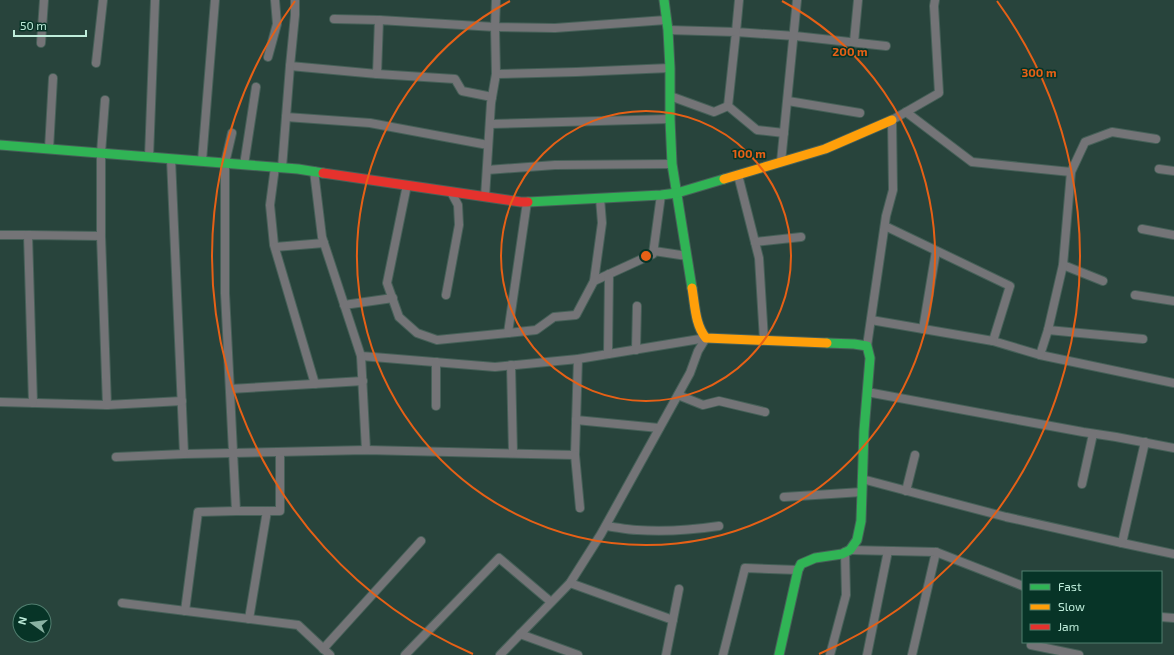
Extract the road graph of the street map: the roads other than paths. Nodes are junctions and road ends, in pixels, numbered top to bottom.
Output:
1 (44, 0) edge
2 (103, 0) edge
3 (155, 0) edge
4 (215, 0) edge
5 (275, 0) edge
6 (295, 0) edge
7 (496, 0) edge
8 (664, 0) edge
9 (738, 0) edge
10 (797, 0) edge
11 (858, 0) edge
12 (935, 0) edge
13 (334, 19) dead end
14 (379, 20) junction
15 (666, 20) junction
16 (495, 27) junction
17 (668, 30) junction
18 (736, 32) junction
19 (795, 36) junction
20 (854, 42) junction
21 (41, 43) dead end
22 (886, 46) dead end
23 (268, 57) dead end
24 (96, 63) dead end
25 (290, 66) junction
26 (670, 68) junction
27 (377, 74) junction
28 (496, 74) junction
29 (53, 78) dead end
30 (256, 87) dead end
31 (670, 96) junction
32 (492, 97) junction
33 (105, 100) dead end
34 (788, 101) junction
35 (728, 106) junction
36 (906, 112) junction
37 (860, 113) dead end
38 (286, 117) junction
39 (670, 118) junction
40 (892, 120) junction
41 (490, 124) junction
42 (232, 133) dead end
43 (784, 133) junction
44 (1156, 139) dead end
45 (488, 144) junction
46 (0, 145) edge
47 (48, 149) junction
48 (101, 153) junction
49 (149, 157) junction
50 (171, 159) junction
51 (202, 161) junction
52 (781, 162) junction
53 (225, 163) junction
54 (672, 164) junction
55 (244, 165) junction
56 (279, 167) junction
57 (1159, 169) dead end
58 (487, 170) junction
59 (314, 171) junction
60 (1174, 171) edge
61 (1071, 172) junction
62 (738, 175) junction
63 (407, 185) junction
64 (451, 192) junction
65 (677, 193) junction
66 (661, 195) junction
67 (485, 197) junction
68 (600, 198) junction
69 (527, 202) junction
70 (885, 226) junction
71 (1142, 229) dead end
72 (0, 235) edge
73 (28, 235) junction
74 (1174, 235) edge
75 (101, 236) junction
76 (801, 237) dead end
77 (324, 242) junction
78 (755, 242) junction
79 (275, 247) junction
80 (654, 250) junction
81 (936, 251) junction
82 (687, 256) junction
83 (1063, 265) junction
84 (609, 274) junction
85 (594, 281) junction
86 (1103, 282) dead end
87 (446, 295) dead end
88 (1135, 295) dead end
89 (393, 298) junction
90 (1174, 301) edge
91 (344, 305) junction
92 (637, 306) dead end
93 (871, 320) junction
94 (923, 329) junction
95 (1048, 330) junction
96 (508, 333) junction
97 (706, 338) junction
98 (1143, 339) dead end
99 (764, 340) junction
100 (993, 341) junction
101 (867, 346) junction
102 (636, 350) junction
103 (608, 354) junction
104 (1040, 355) junction
105 (361, 356) junction
106 (578, 359) junction
107 (436, 362) junction
108 (511, 365) junction
109 (362, 381) junction
110 (1174, 383) edge
111 (315, 384) junction
112 (230, 389) junction
113 (867, 392) junction
114 (678, 395) junction
115 (182, 401) junction
116 (0, 402) edge
117 (33, 403) junction
118 (107, 405) junction
119 (436, 406) dead end
120 (765, 412) dead end
121 (576, 420) junction
122 (660, 428) junction
123 (1093, 434) junction
124 (1145, 442) junction
125 (1174, 448) edge
126 (366, 450) junction
127 (280, 452) junction
128 (234, 453) junction
129 (513, 453) junction
130 (184, 454) junction
131 (575, 455) junction
132 (915, 455) dead end
133 (116, 457) dead end
134 (862, 480) junction
135 (1082, 484) dead end
136 (906, 491) junction
137 (862, 492) junction
138 (784, 497) dead end
139 (580, 508) dead end
140 (236, 511) junction
141 (267, 511) junction
142 (606, 526) junction
143 (719, 526) dead end
144 (421, 541) dead end
145 (1122, 543) junction
146 (848, 551) junction
147 (888, 551) junction
148 (936, 552) junction
149 (1174, 553) edge
150 (798, 570) junction
151 (570, 583) junction
152 (1022, 586) edge
153 (679, 589) dead end
154 (551, 602) junction
155 (122, 603) dead end
156 (185, 611) junction
157 (1162, 617) edge
158 (1174, 618) edge
159 (249, 619) junction
160 (673, 620) junction
161 (520, 634) junction
162 (1031, 645) dead end
163 (323, 649) junction
164 (330, 655) edge
165 (405, 655) edge
166 (500, 655) edge
167 (578, 655) edge
168 (666, 655) edge
169 (723, 655) edge
170 (779, 655) edge
171 (830, 655) edge
172 (867, 655) edge
173 (912, 655) edge
174 (1079, 655) edge

1 - 21 street
2 - 24 street
3 - 49 street
4 - 51 street
5 - 23 street
6 - 25 street
7 - 16 street
8 - 15 street
9 - 18 street
10 - 19 street
11 - 20 street
12 - 36 street
13 - 14 street
14 - 16 street
14 - 27 street
15 - 16 street
15 - 17 street
16 - 28 street
17 - 18 street
17 - 26 street
18 - 19 street
18 - 35 street
19 - 20 street
19 - 34 street
20 - 22 street
25 - 27 street
25 - 38 street
26 - 28 street
26 - 31 street
27 - 32 street
28 - 32 street
29 - 47 street
30 - 55 street
31 - 35 street
31 - 39 street
32 - 41 street
33 - 48 street
34 - 37 street
34 - 43 street
35 - 43 street
36 - 40 street
36 - 61 street
38 - 45 street
38 - 56 street
39 - 41 street
39 - 54 street
40 - 52 street
40 - 70 street
41 - 45 street
42 - 53 street
43 - 52 street
44 - 61 street
45 - 58 street
46 - 47 street
47 - 48 street
48 - 49 street
48 - 75 street
49 - 50 street
50 - 51 street
50 - 115 street
51 - 53 street
52 - 62 street
53 - 55 street
53 - 112 street
54 - 58 street
54 - 65 street
55 - 56 street
56 - 59 street
56 - 79 street
57 - 60 street
58 - 67 street
59 - 63 street
59 - 77 street
61 - 83 street
62 - 65 street
62 - 78 street
63 - 64 street
63 - 89 street
64 - 67 street
64 - 87 street
65 - 66 street
65 - 82 street
66 - 68 street
66 - 80 street
67 - 69 street
68 - 69 street
68 - 85 street
69 - 96 street
70 - 81 street
70 - 93 street
71 - 74 street
72 - 73 street
73 - 75 street
73 - 117 street
75 - 118 street
76 - 78 street
77 - 79 street
77 - 91 street
78 - 99 street
79 - 111 street
80 - 82 street
80 - 84 street
81 - 94 street
81 - 100 street
82 - 97 street
83 - 86 street
83 - 95 street
84 - 85 street
84 - 103 street
85 - 96 street
88 - 90 street
89 - 91 street
89 - 96 street
91 - 105 street
92 - 102 street
93 - 94 street
93 - 101 street
94 - 100 street
95 - 98 street
95 - 104 street
97 - 99 street
97 - 102 street
97 - 114 street
99 - 101 street
100 - 104 street
101 - 113 street
102 - 103 street
103 - 106 street
104 - 110 street
105 - 107 street
105 - 109 street
106 - 108 street
106 - 121 street
107 - 108 street
107 - 119 street
108 - 129 street
109 - 111 street
109 - 126 street
111 - 112 street
112 - 128 street
113 - 123 street
113 - 134 street
114 - 120 street
114 - 122 street
115 - 118 street
115 - 130 street
116 - 117 street
117 - 118 street
121 - 122 street
121 - 131 street
122 - 142 street
123 - 124 street
123 - 135 street
124 - 125 street
124 - 145 street
126 - 127 street
126 - 129 street
127 - 128 street
127 - 141 street
128 - 130 street
128 - 140 street
129 - 131 street
130 - 133 street
131 - 139 street
132 - 136 street
134 - 136 street
134 - 137 street
136 - 145 street
137 - 138 street
137 - 146 street
140 - 141 street
140 - 156 street
141 - 159 street
142 - 143 street
142 - 151 street
144 - 163 street
145 - 149 street
146 - 147 street
146 - 150 street
146 - 171 street
147 - 148 street
147 - 172 street
148 - 152 street
148 - 173 street
150 - 169 street
150 - 170 street
151 - 154 street
151 - 160 street
153 - 160 street
154 - 161 street
154 - 165 street
155 - 156 street
156 - 159 street
157 - 158 street
159 - 163 street
160 - 168 street
161 - 166 street
161 - 167 street
162 - 174 street
163 - 164 street

